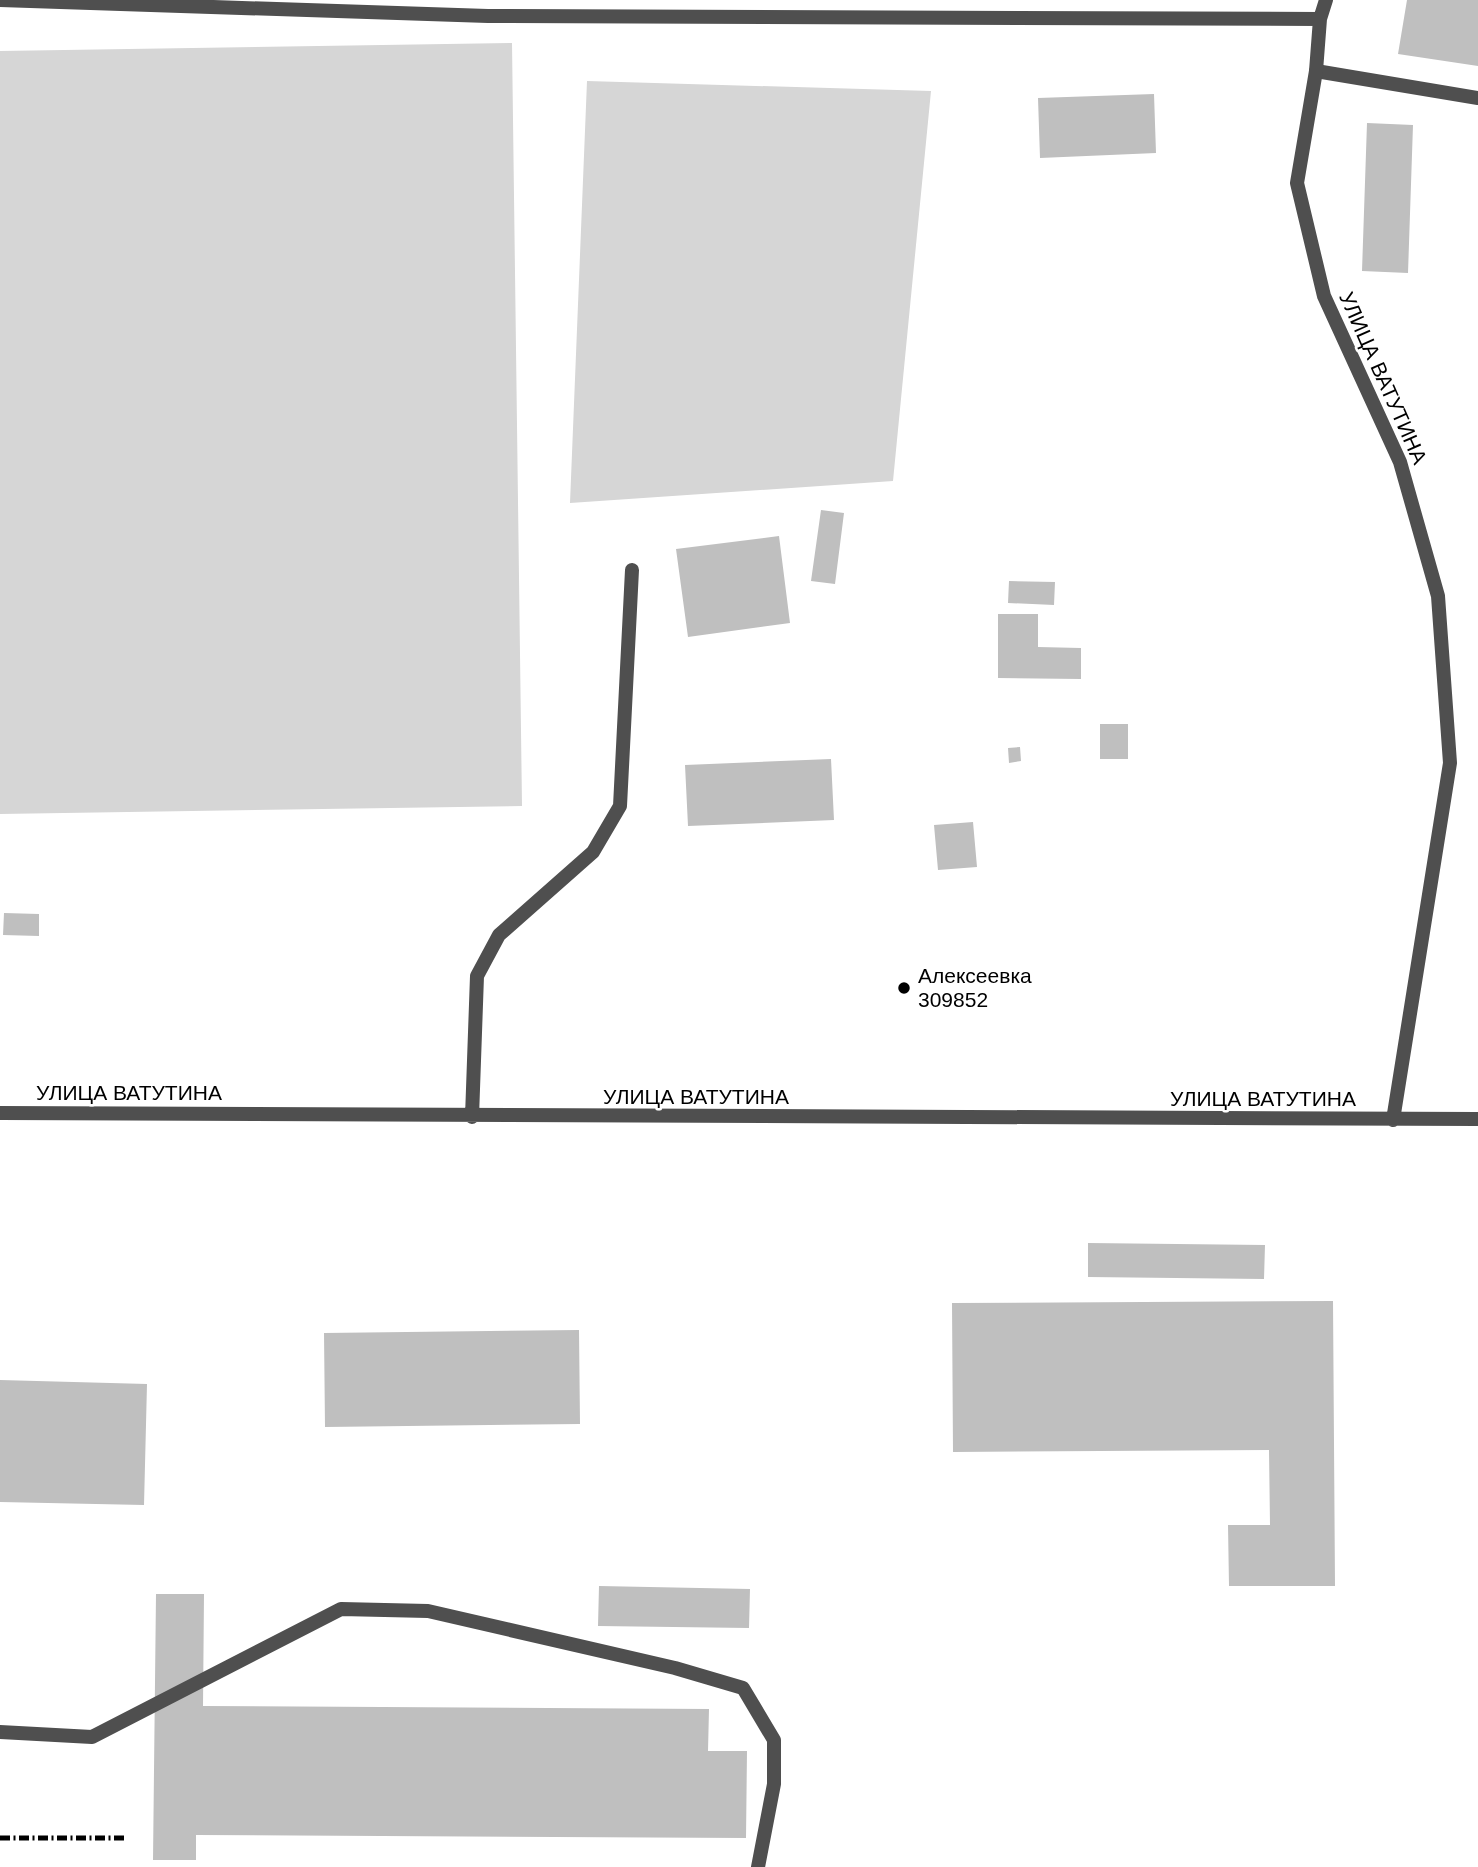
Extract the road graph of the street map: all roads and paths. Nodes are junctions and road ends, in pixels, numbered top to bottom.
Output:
1 (0, 0) edge
2 (1326, 0) edge
3 (269, 4) edge
4 (1320, 19) junction
5 (1316, 71) junction
6 (1478, 98) edge
7 (632, 570) dead end
8 (0, 1113) edge
9 (472, 1117) junction
10 (1478, 1119) edge
11 (1393, 1120) junction
12 (0, 1732) edge
13 (758, 1867) edge

1 - 3 street
2 - 4 street, УЛИЦА ВАТУТИНА
3 - 4 street
4 - 5 street, УЛИЦА ВАТУТИНА
5 - 6 street
5 - 11 street, УЛИЦА ВАТУТИНА
7 - 9 street
8 - 9 street, УЛИЦА ВАТУТИНА
9 - 11 street, УЛИЦА ВАТУТИНА
10 - 11 street
12 - 13 street

